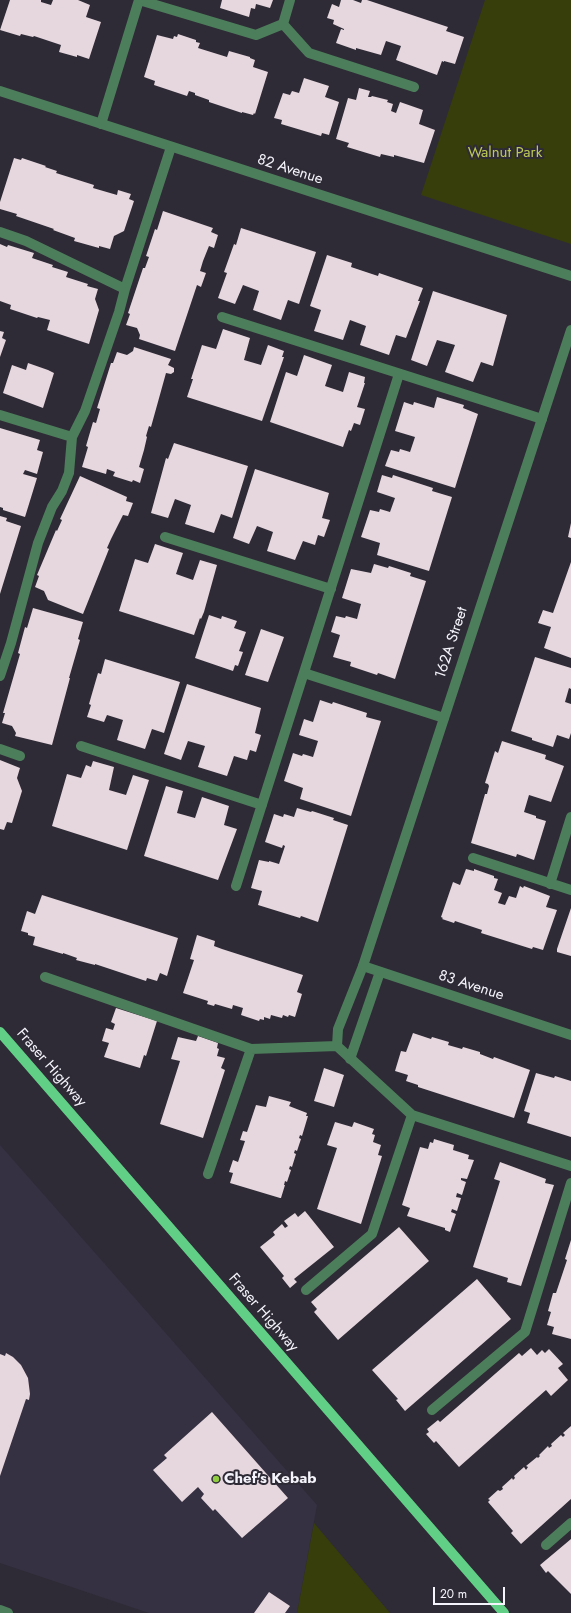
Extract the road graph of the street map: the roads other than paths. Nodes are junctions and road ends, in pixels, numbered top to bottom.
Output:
1 (138, 0) edge
2 (290, 0) edge
3 (283, 24) junction
4 (414, 87) dead end
5 (0, 91) edge
6 (101, 124) junction
7 (171, 147) junction
8 (0, 232) edge
9 (571, 276) edge
10 (125, 289) junction
11 (222, 317) dead end
12 (571, 330) edge
13 (399, 374) junction
14 (0, 414) edge
15 (542, 420) junction
16 (72, 437) junction
17 (165, 537) dead end
18 (330, 589) junction
19 (304, 673) junction
20 (0, 676) edge
21 (444, 718) junction
22 (81, 746) dead end
23 (0, 749) edge
24 (20, 756) dead end
25 (262, 805) junction
26 (571, 817) edge
27 (473, 858) dead end
28 (550, 884) junction
29 (236, 886) dead end
30 (571, 890) edge
31 (362, 966) junction
32 (380, 972) junction
33 (45, 977) dead end
34 (0, 1032) edge
35 (571, 1035) edge
36 (337, 1046) junction
37 (251, 1050) junction
38 (350, 1059) junction
39 (412, 1115) junction
40 (571, 1166) edge
41 (208, 1174) dead end
42 (571, 1183) edge
43 (306, 1290) dead end
44 (432, 1410) dead end
45 (571, 1523) edge
46 (546, 1544) dead end
47 (0, 1610) edge
48 (8, 1613) edge
49 (504, 1613) edge

1 - 3 street
1 - 6 street
2 - 3 street
3 - 4 street
5 - 6 street, 82 Avenue
6 - 7 street, 82 Avenue
7 - 9 street, 82 Avenue
7 - 10 street
8 - 10 street
10 - 16 street
11 - 13 street
12 - 15 street, 162A Street
13 - 15 street
13 - 18 street
14 - 16 street
15 - 21 street, 162A Street
16 - 20 street
17 - 18 street
18 - 19 street
19 - 21 street
19 - 25 street
21 - 31 street, 162A Street
22 - 25 street
23 - 24 street
25 - 29 street
26 - 28 street
27 - 28 street
28 - 30 street
31 - 32 street, 83 Avenue
31 - 36 street, 162A Street
32 - 35 street, 83 Avenue
32 - 38 street
33 - 37 street
34 - 49 main road, Fraser Highway
36 - 37 street
36 - 38 street
37 - 41 street
38 - 39 street
39 - 40 street
39 - 43 street
42 - 44 street
45 - 46 street
47 - 48 street

